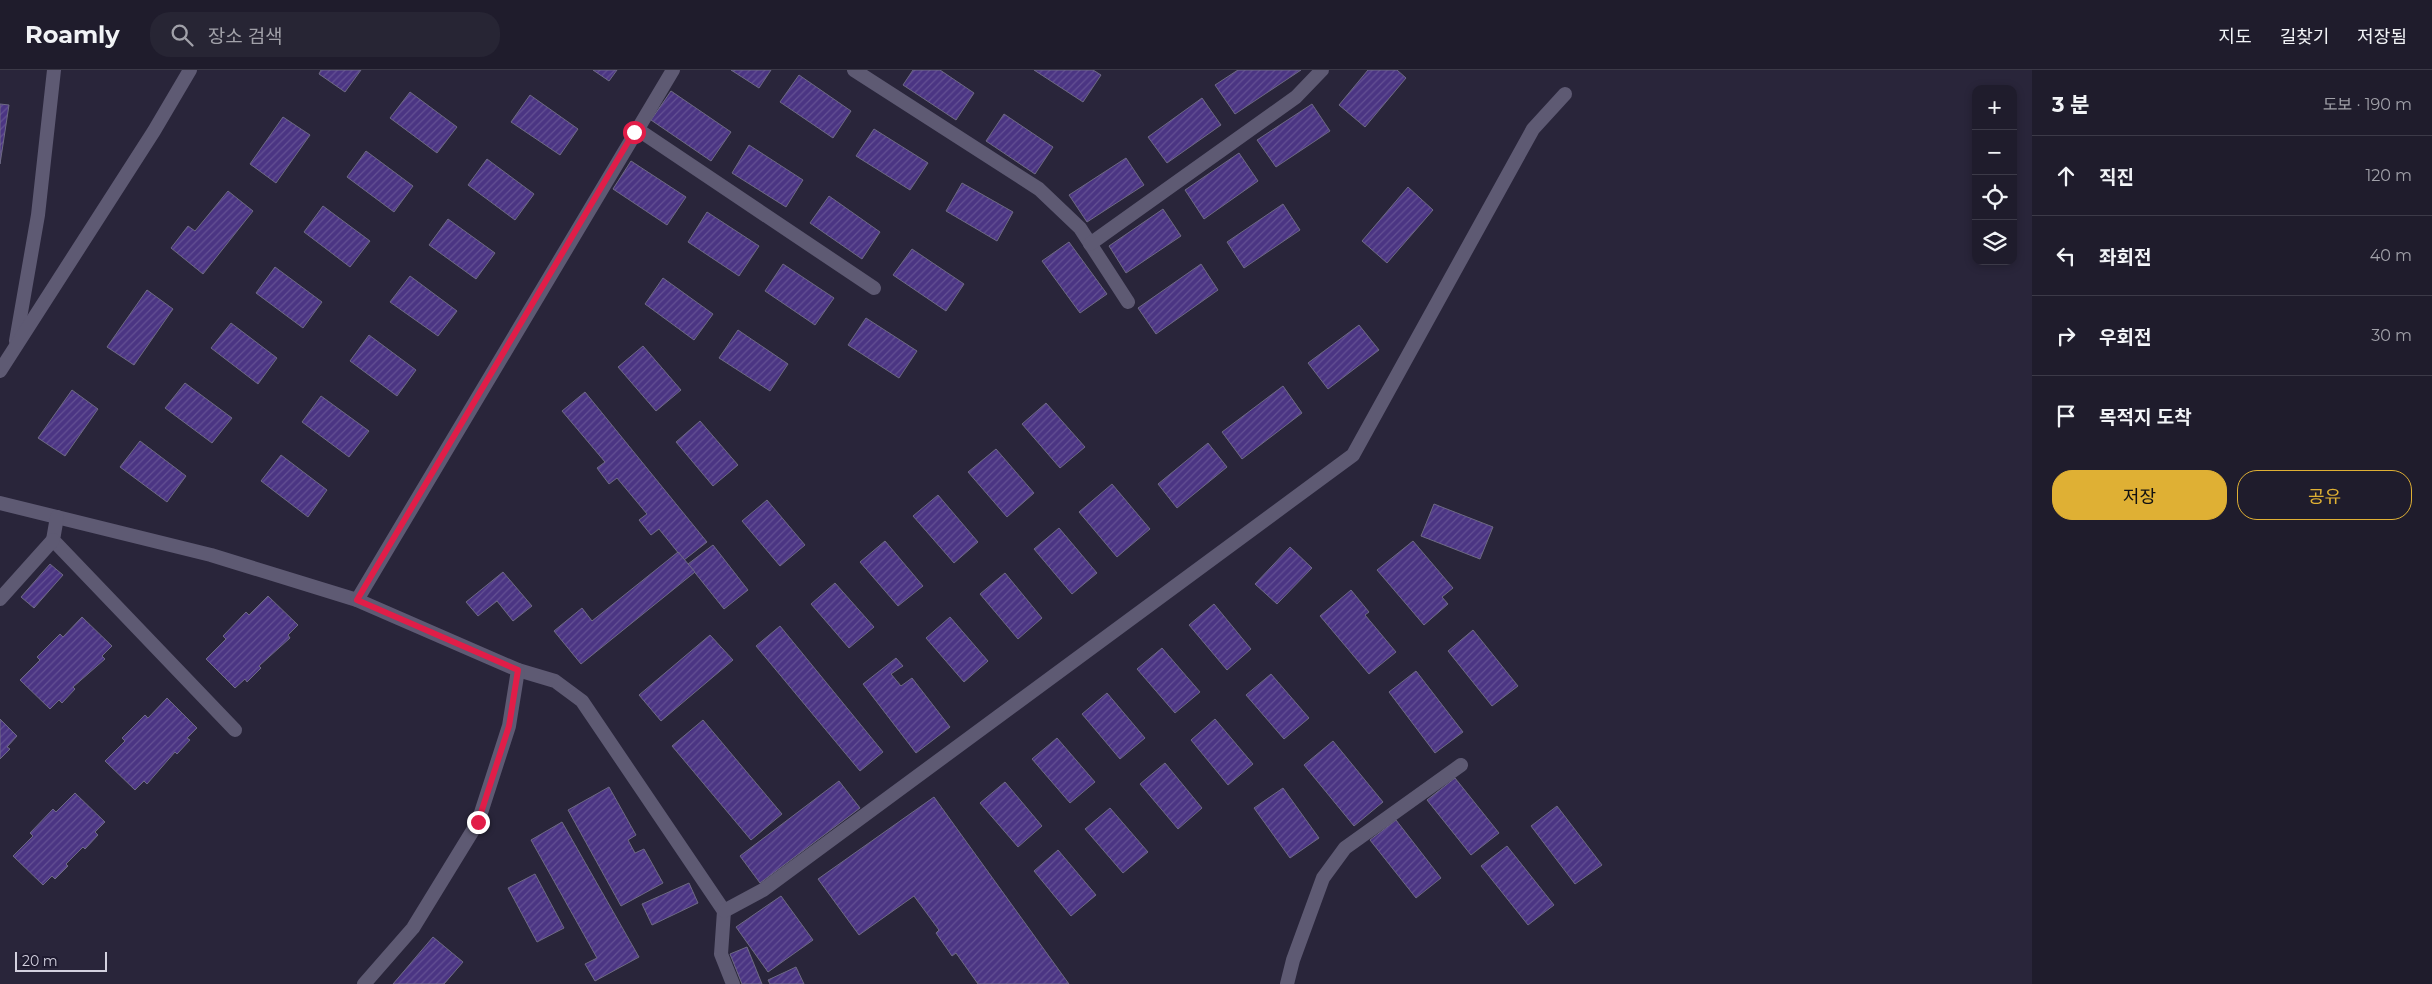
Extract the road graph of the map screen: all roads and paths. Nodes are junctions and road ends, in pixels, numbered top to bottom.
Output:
1 (54, 70) edge
2 (190, 70) edge
3 (673, 70) edge
4 (854, 70) edge
5 (1322, 70) edge
6 (1565, 94) dead end
7 (636, 129) junction
8 (1090, 244) junction
9 (874, 288) dead end
10 (1128, 302) dead end
11 (15, 346) junction
12 (0, 371) edge
13 (0, 503) edge
14 (58, 516) junction
15 (54, 540) junction
16 (0, 599) edge
17 (357, 600) junction
18 (518, 670) junction
19 (235, 730) dead end
20 (1461, 765) dead end
21 (724, 911) junction
22 (364, 984) edge
23 (733, 984) edge
24 (1287, 984) edge

1 - 11 street
2 - 11 street
3 - 7 street
4 - 8 street
5 - 8 street
6 - 21 street
7 - 9 street
7 - 17 street
8 - 10 street
11 - 12 street
13 - 14 street
14 - 15 street
14 - 17 street
15 - 16 street
15 - 19 street
17 - 18 street
18 - 21 street
18 - 22 street
20 - 24 street
21 - 23 street

